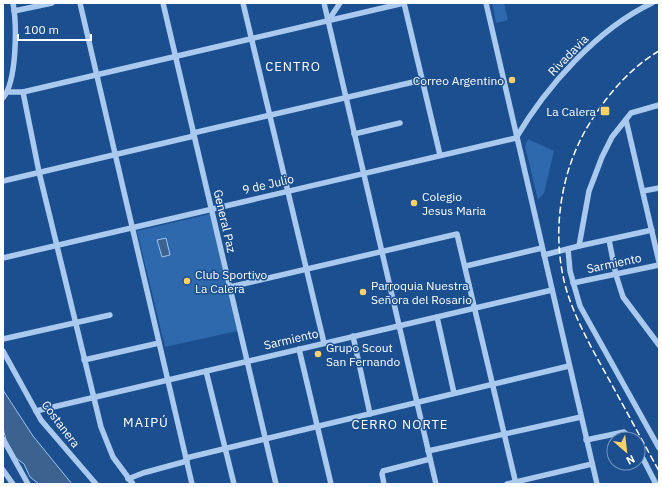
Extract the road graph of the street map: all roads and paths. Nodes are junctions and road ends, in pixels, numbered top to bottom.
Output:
1 (13, 3) edge
2 (52, 3) edge
3 (80, 3) edge
4 (163, 3) edge
5 (243, 3) edge
6 (324, 3) edge
7 (340, 3) edge
8 (404, 3) edge
9 (486, 3) edge
10 (648, 4) edge
11 (14, 11) junction
12 (328, 21) junction
13 (252, 38) junction
14 (175, 56) junction
15 (96, 75) junction
16 (422, 80) junction
17 (8, 92) junction
18 (23, 92) junction
19 (346, 97) junction
20 (3, 98) edge
21 (659, 105) edge
22 (269, 115) junction
23 (512, 119) junction
24 (626, 120) junction
25 (400, 123) dead end
26 (525, 123) junction
27 (354, 134) junction
28 (193, 135) junction
29 (516, 138) junction
30 (115, 155) junction
31 (440, 155) junction
32 (39, 172) junction
33 (363, 172) junction
34 (3, 181) edge
35 (659, 188) edge
36 (287, 191) junction
37 (643, 191) junction
38 (211, 209) junction
39 (131, 228) junction
40 (652, 230) junction
41 (609, 240) junction
42 (56, 244) junction
43 (579, 246) junction
44 (542, 248) junction
45 (568, 249) junction
46 (381, 251) junction
47 (544, 256) junction
48 (3, 258) edge
49 (659, 264) edge
50 (466, 266) junction
51 (306, 268) junction
52 (616, 275) junction
53 (573, 283) junction
54 (230, 287) junction
55 (552, 290) junction
56 (476, 307) junction
57 (110, 315) dead end
58 (437, 317) junction
59 (75, 322) junction
60 (399, 325) junction
61 (354, 336) junction
62 (3, 339) edge
63 (159, 343) junction
64 (324, 343) junction
65 (659, 345) edge
66 (299, 349) junction
67 (3, 351) edge
68 (84, 360) junction
69 (248, 361) junction
70 (569, 366) junction
71 (206, 371) junction
72 (168, 379) junction
73 (493, 384) junction
74 (454, 393) junction
75 (93, 396) junction
76 (417, 401) junction
77 (36, 411) junction
78 (370, 414) junction
79 (581, 417) junction
80 (318, 427) junction
81 (505, 434) junction
82 (606, 436) edge
83 (266, 438) junction
84 (3, 439) edge
85 (586, 440) junction
86 (225, 448) junction
87 (659, 448) edge
88 (428, 452) junction
89 (186, 459) junction
90 (430, 459) junction
91 (592, 464) junction
92 (646, 465) edge
93 (3, 470) edge
94 (128, 479) junction
95 (516, 483) edge
96 (13, 484) edge
97 (28, 484) edge
98 (96, 484) edge
99 (133, 484) edge
100 (192, 484) edge
101 (234, 484) edge
102 (276, 484) edge
103 (331, 484) edge
104 (384, 484) edge
105 (436, 484) edge
106 (507, 484) edge
107 (596, 484) edge
108 (656, 484) edge

1 - 11 street
2 - 11 street
3 - 15 street
4 - 14 street, General Paz
5 - 13 street
6 - 12 street
7 - 12 street
8 - 12 street
8 - 16 street
9 - 23 street
10 - 26 street, Rivadavia
11 - 17 street
12 - 13 street
12 - 19 street
13 - 14 street
13 - 22 street
14 - 15 street
14 - 28 street, General Paz
15 - 18 street
15 - 30 street
16 - 19 street
16 - 31 street
17 - 18 street
17 - 20 street
18 - 32 street
19 - 22 street
19 - 27 street
21 - 24 street
22 - 28 street
22 - 36 street
23 - 26 street
23 - 29 street
24 - 37 street
24 - 43 street
25 - 27 street
26 - 29 street, Rivadavia
27 - 33 street
28 - 30 street
28 - 38 street, General Paz
29 - 31 street, 9 de Julio
29 - 44 street
30 - 32 street
30 - 39 street
31 - 33 street, 9 de Julio
32 - 34 street
32 - 42 street
33 - 36 street, 9 de Julio
33 - 46 street
35 - 37 street
36 - 38 street, 9 de Julio
36 - 51 street
37 - 40 street
38 - 39 street, 9 de Julio
38 - 54 street, General Paz
39 - 42 street, 9 de Julio
39 - 63 street
40 - 41 street
40 - 49 street
41 - 43 street
41 - 52 street
42 - 48 street, 9 de Julio
42 - 59 street
43 - 45 street
44 - 47 street
44 - 50 street
45 - 47 street
45 - 53 street
46 - 50 street
46 - 51 street
46 - 60 street
47 - 55 street
49 - 52 street, Sarmiento
50 - 56 street
51 - 54 street
51 - 64 street
52 - 53 street, Sarmiento
52 - 65 street
53 - 87 street
54 - 69 street, General Paz
55 - 56 street, Sarmiento
55 - 70 street
56 - 58 street, Sarmiento
56 - 73 street
57 - 59 street
58 - 60 street, Sarmiento
58 - 74 street
59 - 62 street
59 - 68 street
60 - 61 street, Sarmiento
60 - 76 street
61 - 64 street, Sarmiento
61 - 78 street
63 - 68 street
63 - 72 street
64 - 66 street, Sarmiento
66 - 69 street, Sarmiento
66 - 80 street
67 - 77 street, Costanera
68 - 75 street
69 - 71 street, Sarmiento
69 - 83 street, General Paz
70 - 73 street
70 - 79 street
71 - 72 street, Sarmiento
71 - 86 street
72 - 75 street, Sarmiento
72 - 89 street
73 - 74 street
73 - 81 street
74 - 76 street
75 - 77 street, Sarmiento
75 - 94 street
76 - 78 street
76 - 88 street
77 - 98 street, Costanera
78 - 80 street
79 - 81 street
79 - 85 street
80 - 83 street
80 - 103 street
81 - 88 street
81 - 95 street
82 - 85 street
83 - 86 street
83 - 102 street, General Paz
84 - 97 street
85 - 91 street
86 - 89 street
86 - 101 street
88 - 90 street
89 - 94 street
89 - 100 street
90 - 104 street
90 - 105 street
91 - 95 street
91 - 107 street
92 - 108 street
93 - 96 street
94 - 99 street
95 - 106 street

